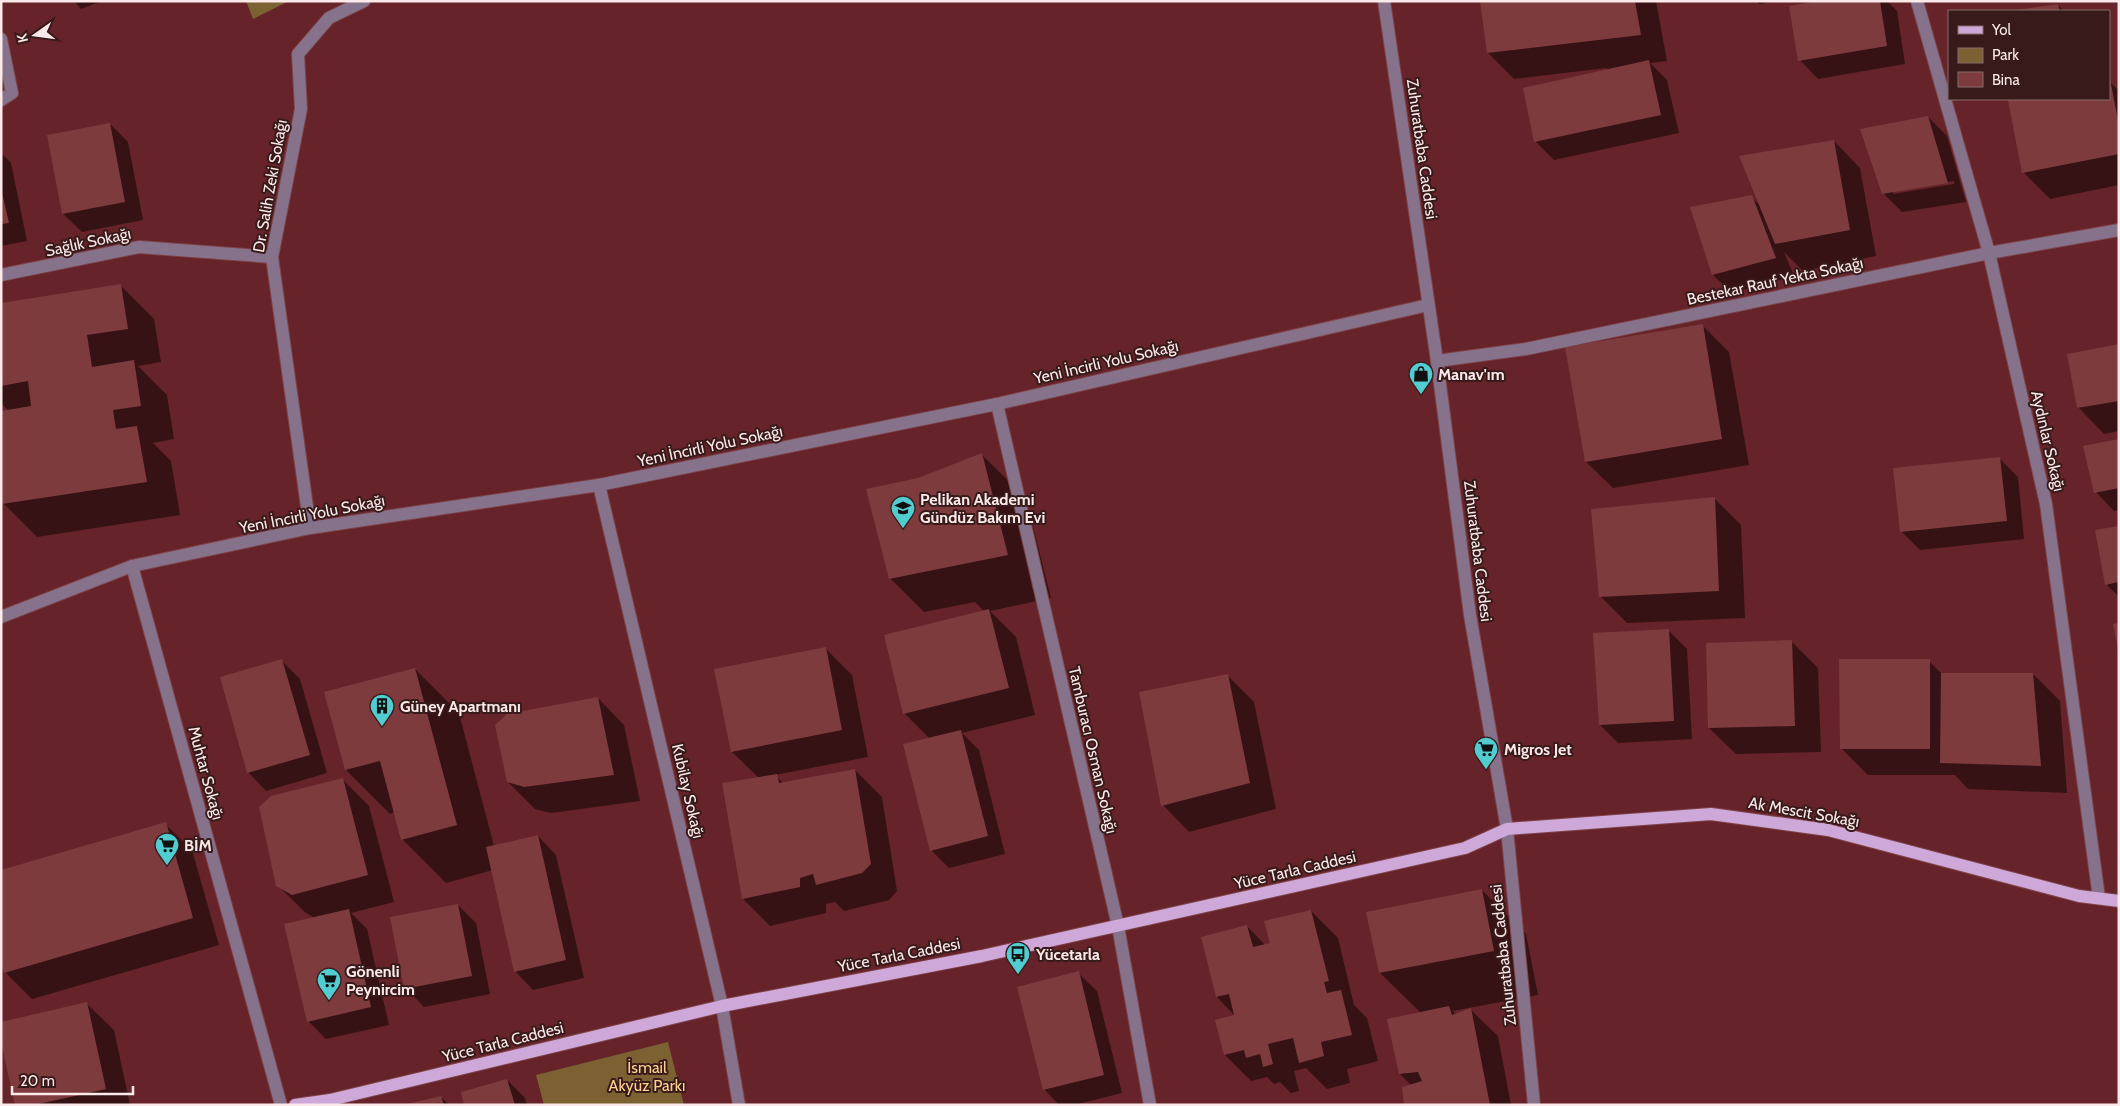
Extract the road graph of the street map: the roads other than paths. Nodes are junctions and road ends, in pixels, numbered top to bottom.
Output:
1 (364, 1) edge
2 (1384, 1) edge
3 (1917, 1) edge
4 (1, 39) edge
5 (1, 100) edge
6 (2119, 230) edge
7 (1989, 254) junction
8 (272, 257) junction
9 (1, 275) edge
10 (1428, 305) junction
11 (1437, 361) junction
12 (997, 404) junction
13 (599, 485) junction
14 (310, 528) junction
15 (132, 566) junction
16 (1, 617) edge
17 (1507, 829) junction
18 (2099, 898) junction
19 (2119, 901) edge
20 (1118, 926) junction
21 (722, 1006) junction
22 (331, 1102) edge
23 (281, 1105) edge
24 (295, 1105) edge
25 (739, 1105) edge
26 (1150, 1105) edge
27 (1534, 1105) edge

1 - 8 street, Dr. Salih Zeki Sokağı
2 - 10 street, Zuhuratbaba Caddesi
3 - 7 street, Aydınlar Sokağı
4 - 5 street
6 - 7 street, Bestekar Rauf Yekta Sokağı
7 - 11 street, Bestekar Rauf Yekta Sokağı
7 - 18 street, Aydınlar Sokağı
8 - 9 street, Sağlık Sokağı
8 - 14 street, Dr. Salih Zeki Sokağı
10 - 11 street, Zuhuratbaba Caddesi
10 - 12 street, Yeni İncirli Yolu Sokağı
11 - 17 street, Zuhuratbaba Caddesi
12 - 13 street, Yeni İncirli Yolu Sokağı
12 - 20 street, Tamburacı Osman Sokağı
13 - 14 street, Yeni İncirli Yolu Sokağı
13 - 21 street, Kubilay Sokağı
14 - 15 street, Yeni İncirli Yolu Sokağı
15 - 16 street, Yeni İncirli Yolu Sokağı
15 - 23 street, Muhtar Sokağı
17 - 18 main road, Ak Mescit Sokağı
17 - 20 main road, Yüce Tarla Caddesi
17 - 27 street, Zuhuratbaba Caddesi
18 - 19 main road, Ak Mescit Sokağı
20 - 21 main road, Yüce Tarla Caddesi
20 - 26 street, Tamburacı Osman Sokağı
21 - 22 main road, Yüce Tarla Caddesi
21 - 25 street, Kubilay Sokağı
22 - 24 main road, Yüce Tarla Caddesi

